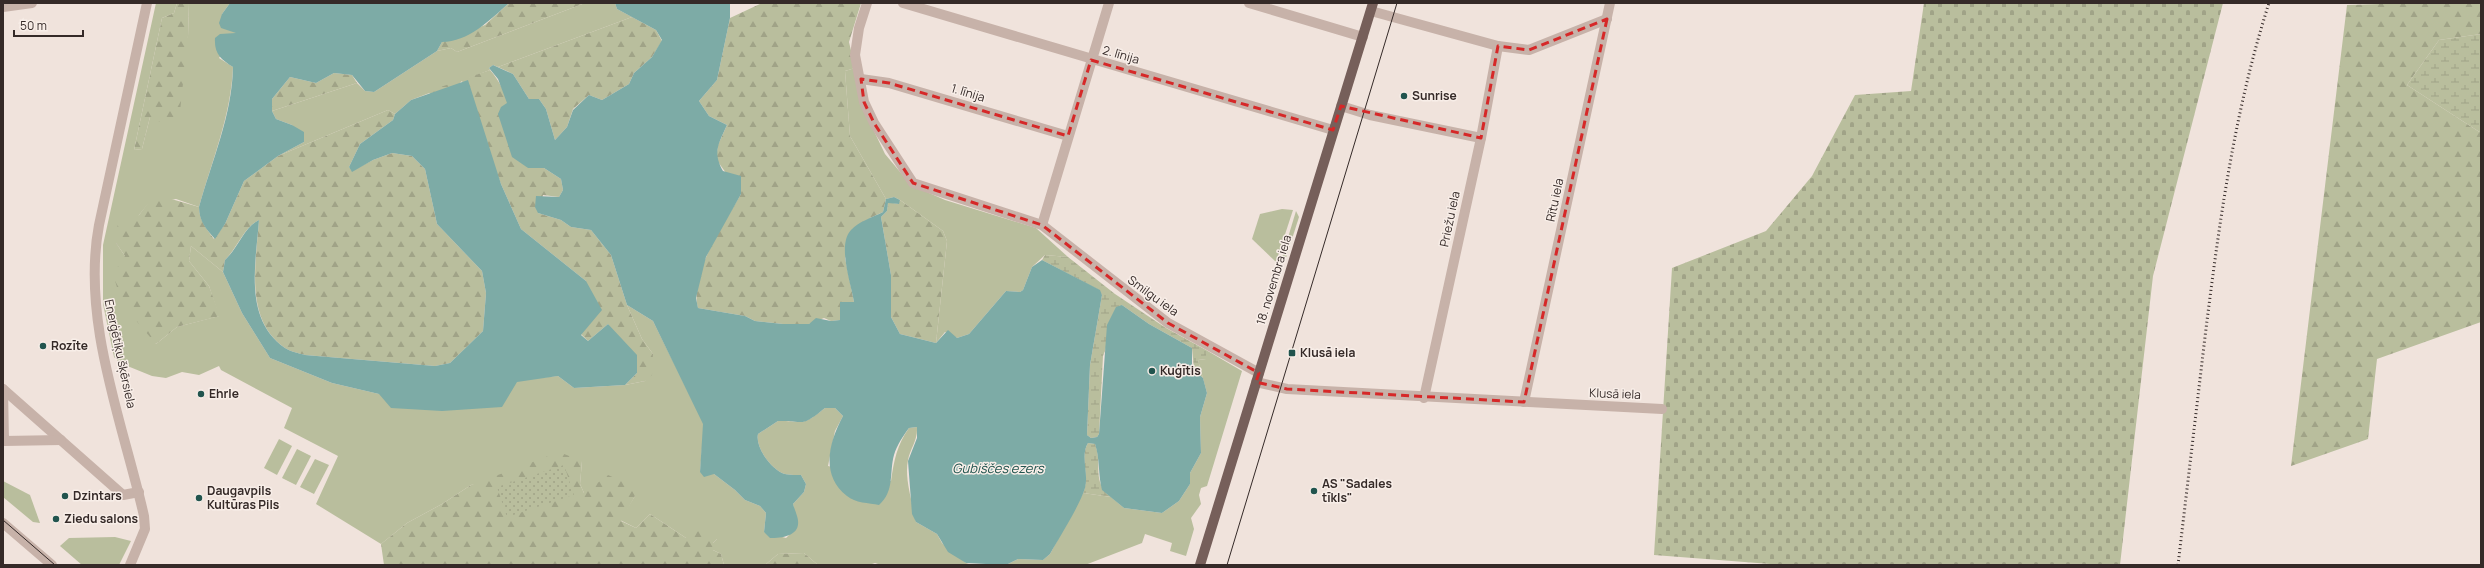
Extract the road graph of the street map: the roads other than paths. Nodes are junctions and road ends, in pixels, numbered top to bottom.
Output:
1 (32, 3) edge
2 (147, 3) edge
3 (867, 3) edge
4 (903, 3) edge
5 (1109, 3) edge
6 (1249, 3) edge
7 (1610, 3) edge
8 (3, 7) edge
9 (1372, 7) edge
10 (1607, 19) junction
11 (1363, 37) junction
12 (1498, 46) junction
13 (1091, 60) junction
14 (861, 79) junction
15 (1341, 106) junction
16 (1333, 130) junction
17 (1068, 136) junction
18 (1481, 138) junction
19 (1042, 225) junction
20 (1257, 377) junction
21 (3, 389) edge
22 (1424, 398) junction
23 (1524, 402) junction
24 (1662, 409) dead end
25 (61, 440) junction
26 (139, 492) junction
27 (3, 523) edge
28 (52, 565) edge
29 (130, 565) edge
30 (1200, 565) edge

1 - 8 street
2 - 26 street, Enerģētiķu šķērsiela
3 - 14 street
4 - 13 street, 2. līnija
5 - 13 street
6 - 11 street
7 - 10 street, Rītu iela
9 - 11 main road, 18. novembra iela
9 - 12 street
10 - 12 street
10 - 23 street, Rītu iela
11 - 15 main road, 18. novembra iela
12 - 18 street, Priežu iela
13 - 16 street, 2. līnija
13 - 17 street
14 - 17 street, 1. līnija
14 - 19 street, Smilgu iela
15 - 16 main road, 18. novembra iela
15 - 18 street
16 - 20 main road, 18. novembra iela
17 - 19 street
18 - 22 street, Priežu iela
19 - 20 street, Smilgu iela
20 - 22 street, Klusā iela
20 - 30 main road, 18. novembra iela
21 - 25 street
21 - 25 street
22 - 23 street, Klusā iela
23 - 24 street, Klusā iela
25 - 26 street
26 - 29 street, Enerģētiķu šķērsiela
27 - 28 street

